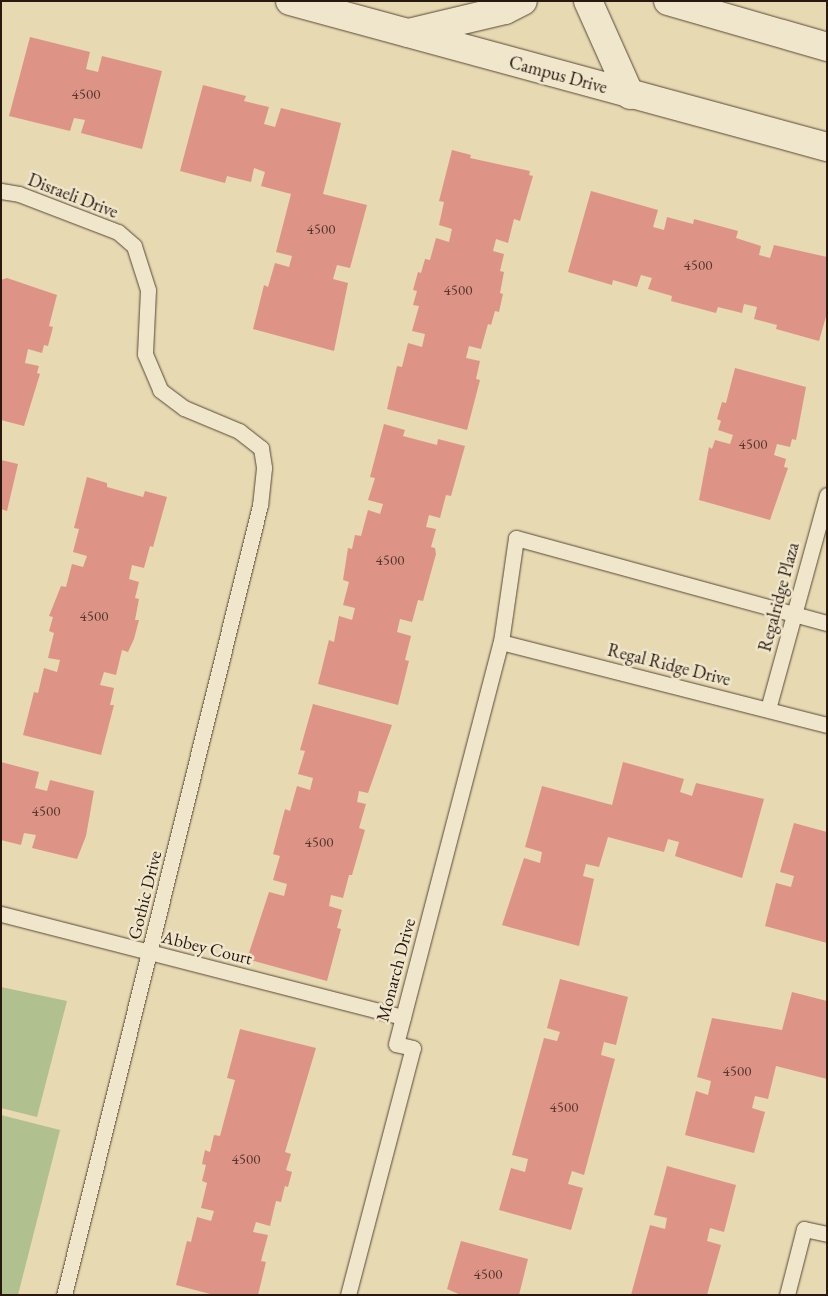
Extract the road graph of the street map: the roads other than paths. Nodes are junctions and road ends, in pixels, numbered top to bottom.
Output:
1 (290, 1) edge
2 (523, 1) edge
3 (588, 1) edge
4 (668, 1) edge
5 (406, 34) junction
6 (827, 47) edge
7 (630, 95) junction
8 (827, 147) edge
9 (1, 191) edge
10 (827, 495) edge
11 (260, 505) joint
12 (794, 614) junction
13 (827, 623) edge
14 (501, 642) junction
15 (768, 709) junction
16 (827, 725) edge
17 (1, 914) edge
18 (150, 953) junction
19 (403, 1017) junction
20 (827, 1234) edge
21 (64, 1295) edge
22 (348, 1295) edge
23 (787, 1295) edge

1 - 5 main road, Campus Drive
2 - 5 main road
3 - 7 main road
4 - 6 main road
5 - 7 main road, Campus Drive
7 - 8 main road, Campus Drive
9 - 11 lane, Disraeli Drive
10 - 12 lane, Regalridge Plaza
11 - 18 lane, Gothic Drive
12 - 13 lane
12 - 14 lane, Monarch Drive
12 - 15 lane, Regalridge Plaza
14 - 15 lane, Regal Ridge Drive
14 - 19 lane, Monarch Drive
15 - 16 lane, Regal Ridge Drive
17 - 18 lane, Abbey Court
18 - 19 lane, Abbey Court
18 - 21 lane, Gothic Drive
19 - 22 lane, Monarch Drive
20 - 23 lane

